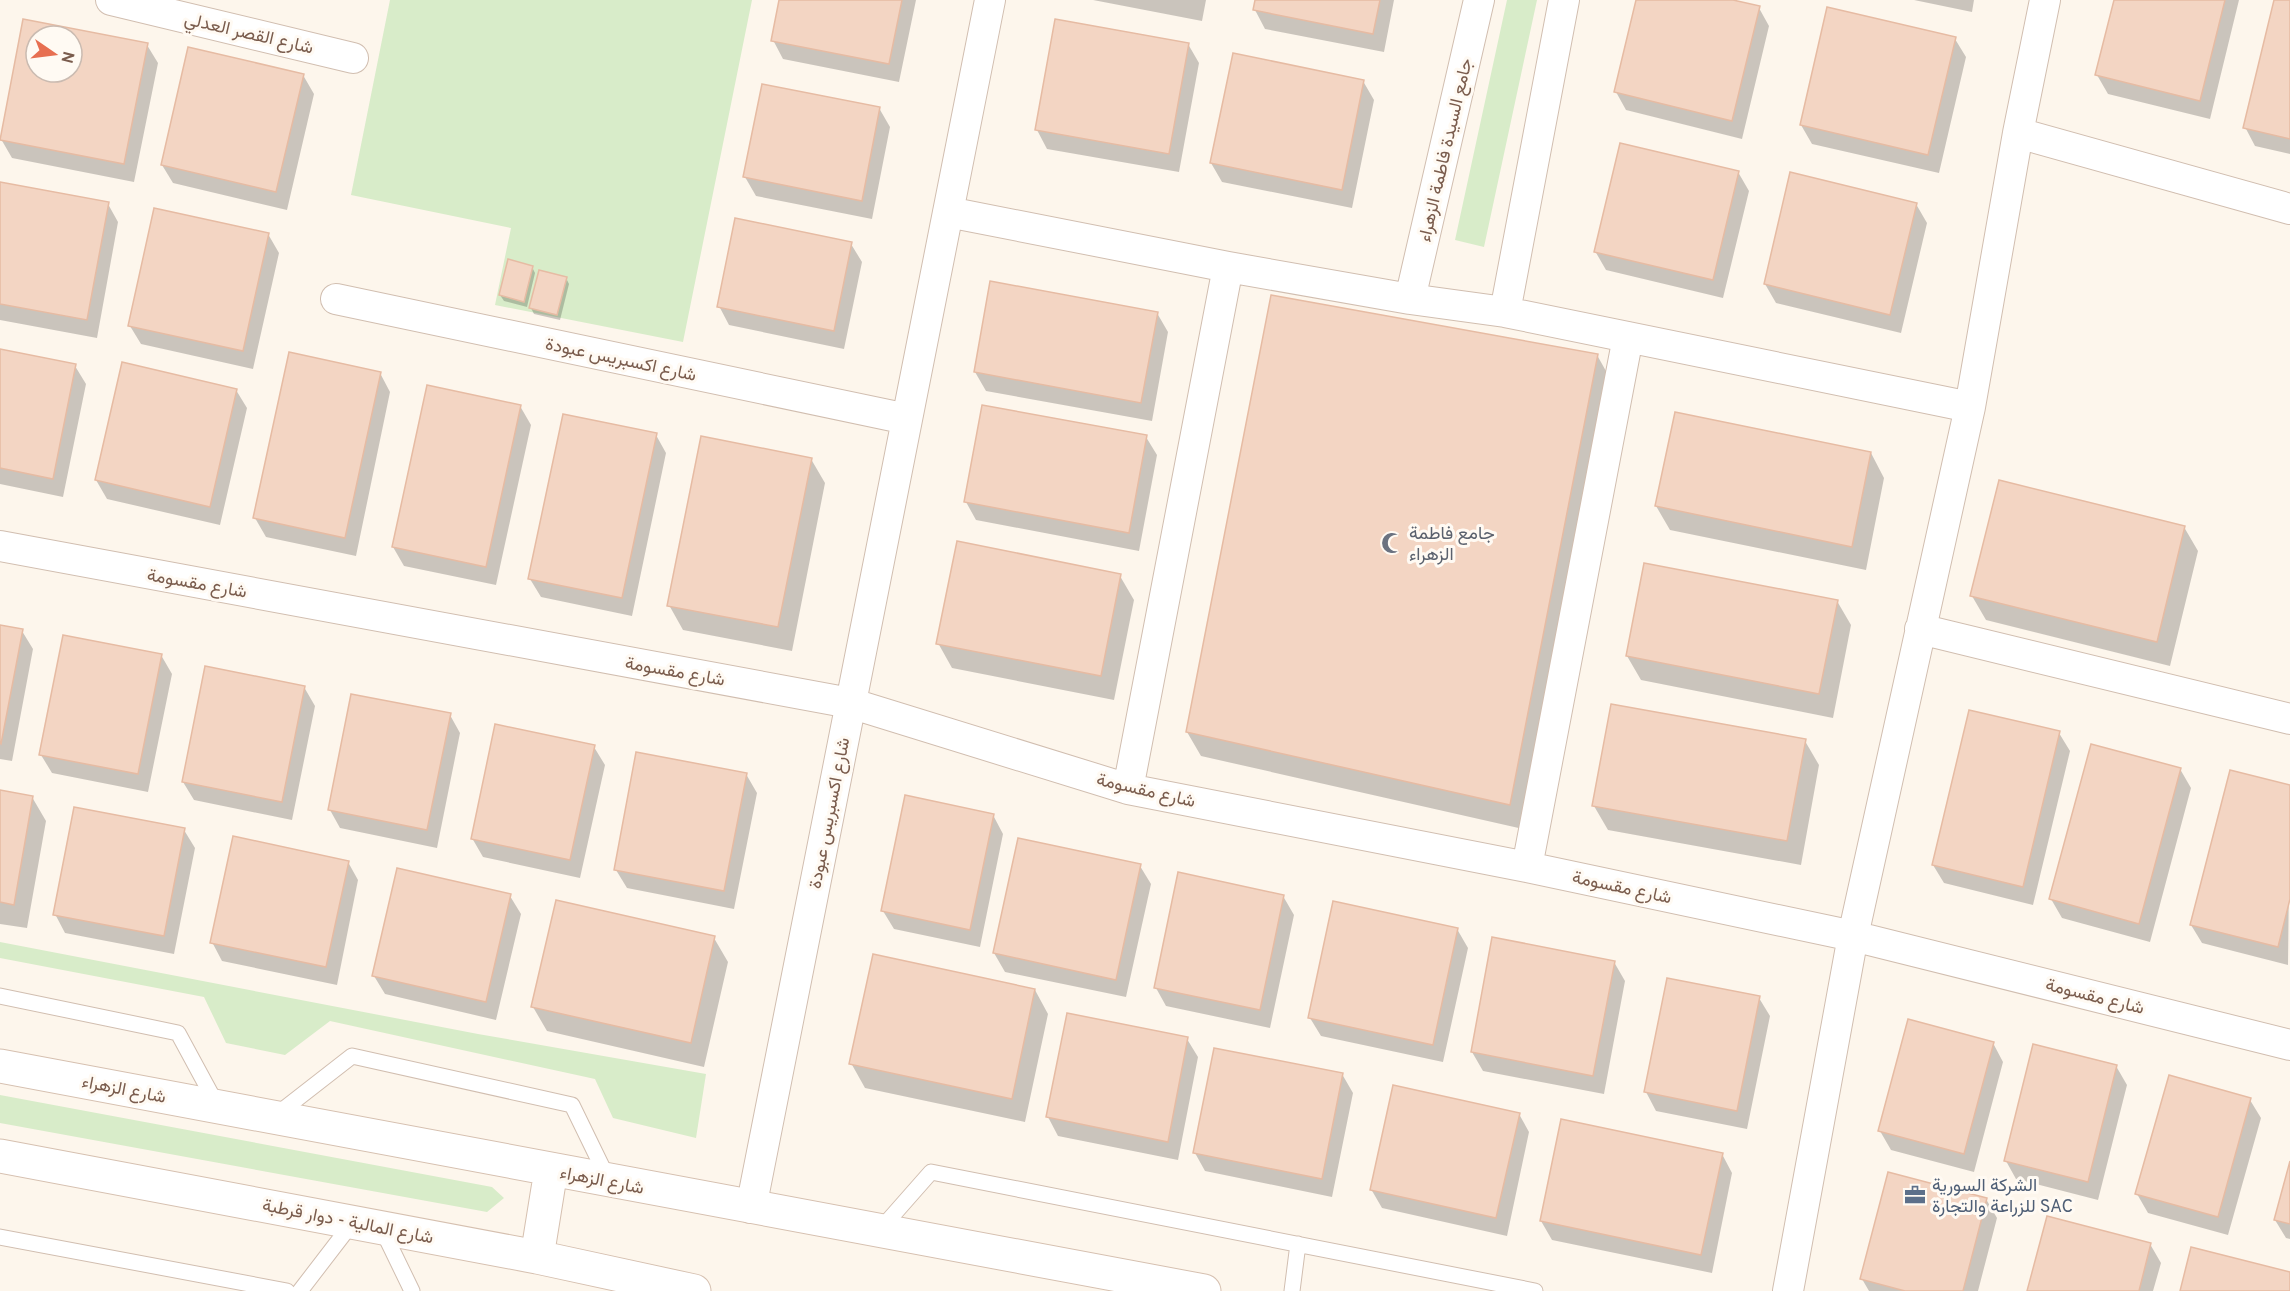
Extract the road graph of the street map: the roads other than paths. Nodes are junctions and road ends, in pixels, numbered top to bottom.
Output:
1 (111, 0) edge
2 (990, 0) edge
3 (1479, 0) edge
4 (1564, 0) edge
5 (2045, 0) edge
6 (353, 58) dead end
7 (2018, 133) junction
8 (2290, 210) edge
9 (948, 212) junction
10 (1228, 267) junction
11 (336, 299) dead end
12 (1410, 299) junction
13 (1505, 312) junction
14 (1628, 338) junction
15 (1970, 407) junction
16 (907, 419) junction
17 (0, 546) edge
18 (1920, 629) junction
19 (850, 703) junction
20 (2290, 718) edge
21 (1128, 789) junction
22 (1527, 867) junction
23 (1853, 936) junction
24 (0, 996) edge
25 (2290, 1045) edge
26 (0, 1066) edge
27 (218, 1107) junction
28 (273, 1118) junction
29 (0, 1156) edge
30 (550, 1170) junction
31 (609, 1181) junction
32 (750, 1208) junction
33 (367, 1225) junction
34 (879, 1231) junction
35 (0, 1237) edge
36 (1298, 1244) junction
37 (537, 1257) junction
38 (287, 1291) edge
39 (300, 1291) edge
40 (412, 1291) edge
41 (694, 1291) edge
42 (1204, 1291) edge
43 (1292, 1291) edge
44 (1535, 1291) edge
45 (1788, 1291) edge

1 - 6 street, شارع القصر العدلي
2 - 9 street, شارع اكسبريس عبودة
3 - 12 street, جامع السيدة فاطمة الزهراء
4 - 13 street
5 - 7 street
7 - 8 street
7 - 15 street
9 - 10 street
9 - 16 street, شارع اكسبريس عبودة
10 - 12 street
10 - 21 street
11 - 16 street, شارع اكسبريس عبودة
12 - 13 street
13 - 14 street
14 - 15 street
14 - 22 street
15 - 18 street
16 - 19 street, شارع اكسبريس عبودة
17 - 19 street, شارع مقسومة
18 - 20 street
18 - 23 street
19 - 21 street, شارع مقسومة
19 - 32 street, شارع اكسبريس عبودة
21 - 22 street, شارع مقسومة
22 - 23 street, شارع مقسومة
23 - 25 street, شارع مقسومة
23 - 45 street
24 - 27 lane
26 - 27 main road, شارع الزهراء
27 - 28 main road, شارع الزهراء
28 - 30 main road, شارع الزهراء
28 - 31 lane
29 - 33 main road, شارع المالية - دوار قرطبة
30 - 31 main road, شارع الزهراء
30 - 37 main road
31 - 32 main road, شارع الزهراء
32 - 34 main road, شارع الزهراء
33 - 37 main road, شارع المالية - دوار قرطبة
33 - 39 lane
33 - 40 lane
34 - 36 lane
34 - 42 main road, شارع الزهراء
35 - 38 lane
36 - 43 lane
36 - 44 lane
37 - 41 main road, شارع المالية - دوار قرطبة

